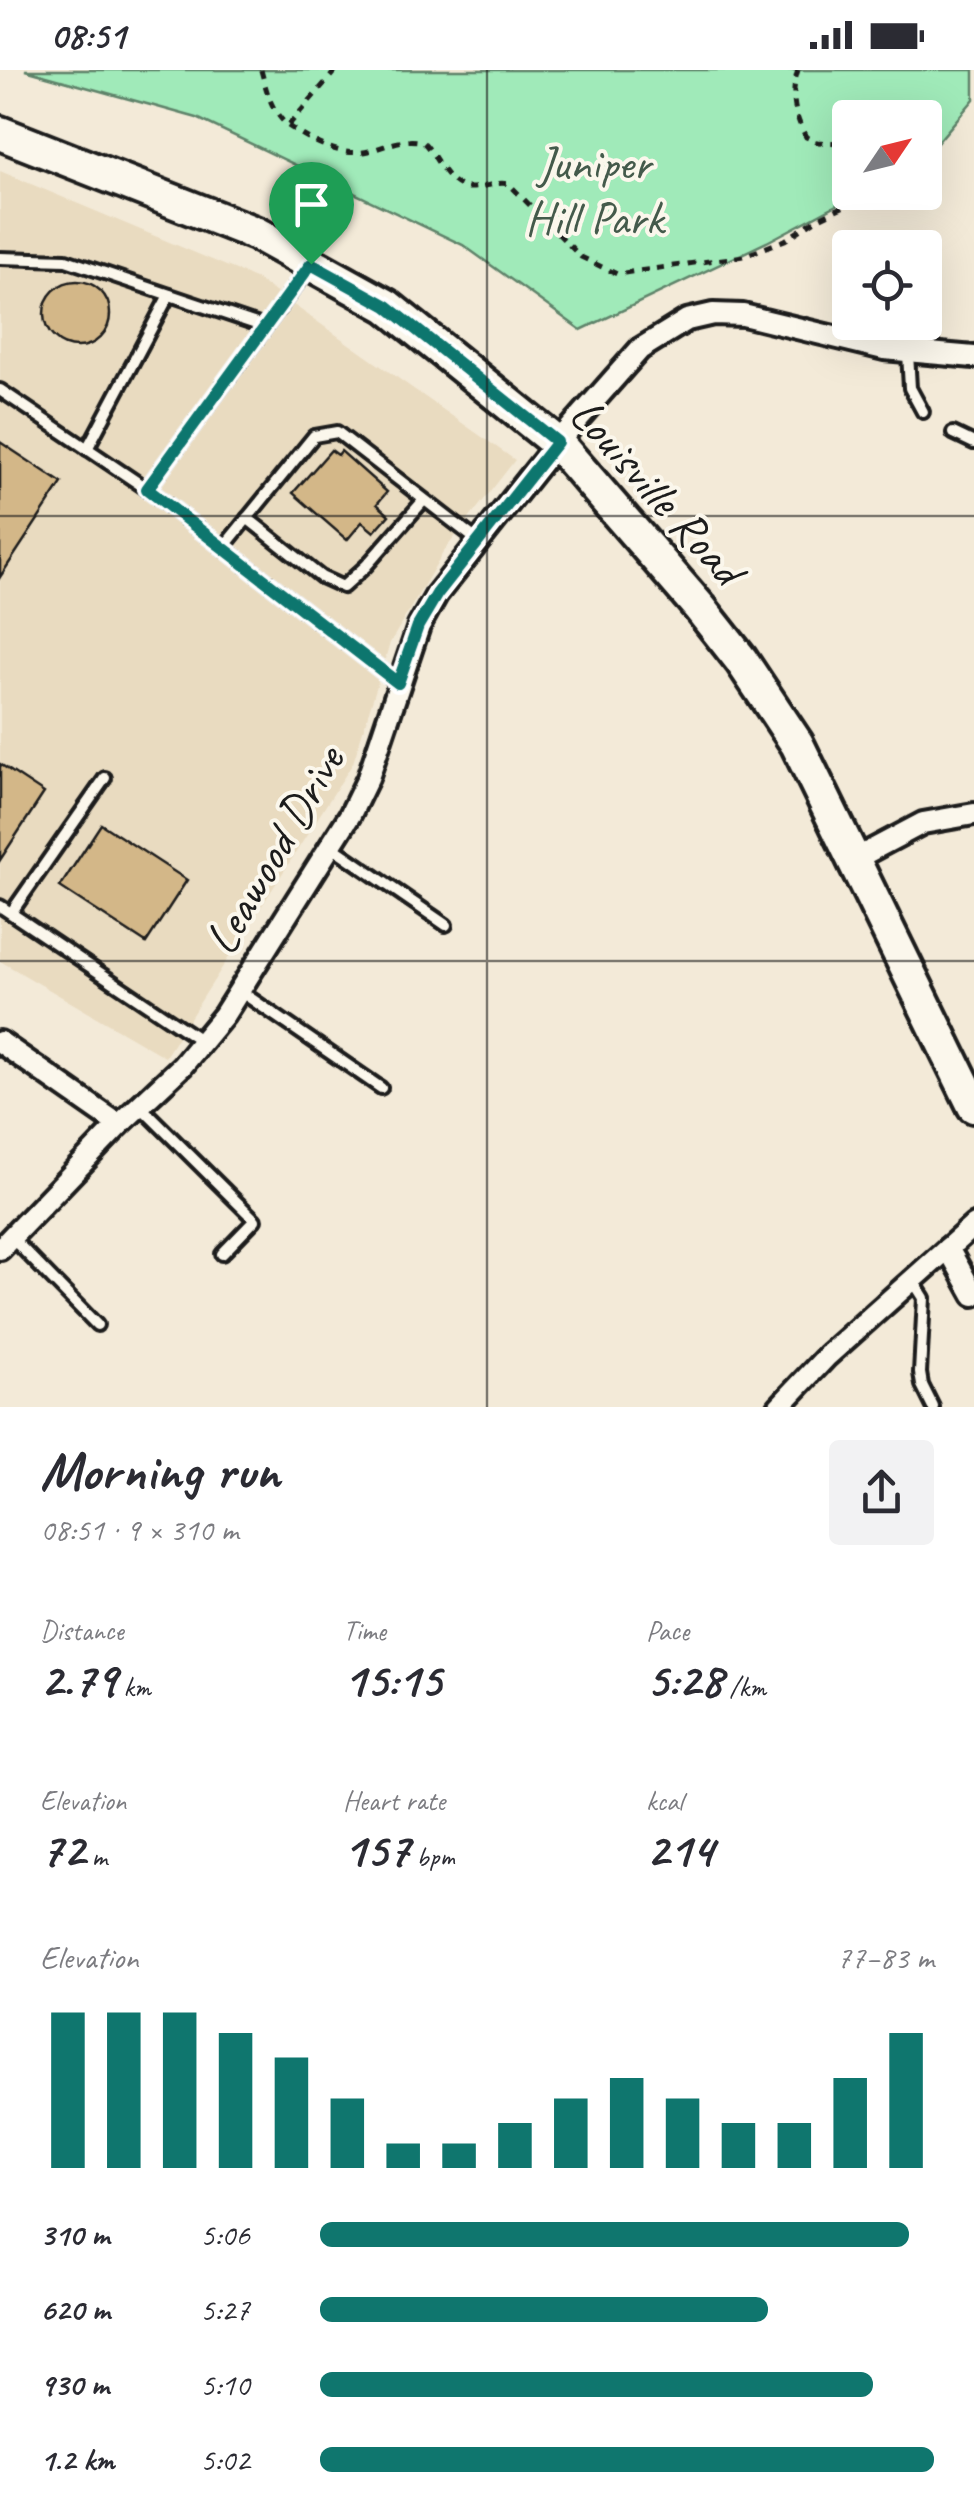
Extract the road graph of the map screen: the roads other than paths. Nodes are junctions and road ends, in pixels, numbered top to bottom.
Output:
1 (0, 132) edge
2 (0, 258) edge
3 (311, 264) junction
4 (170, 295) junction
5 (265, 328) junction
6 (908, 352) junction
7 (974, 357) edge
8 (0, 390) edge
9 (923, 412) dead end
10 (953, 432) dead end
11 (557, 442) junction
12 (974, 444) edge
13 (87, 449) junction
14 (147, 489) junction
15 (424, 500) junction
16 (247, 518) junction
17 (478, 541) junction
18 (223, 548) junction
19 (398, 683) junction
20 (105, 778) dead end
21 (974, 814) edge
22 (331, 846) junction
23 (855, 859) junction
24 (0, 906) edge
25 (11, 913) junction
26 (446, 926) dead end
27 (239, 990) junction
28 (0, 1042) edge
29 (204, 1042) junction
30 (381, 1088) dead end
31 (140, 1106) junction
32 (974, 1106) edge
33 (119, 1125) junction
34 (974, 1226) edge
35 (6, 1243) edge
36 (948, 1248) junction
37 (222, 1254) dead end
38 (911, 1278) junction
39 (974, 1295) edge
40 (97, 1325) dead end
41 (779, 1407) edge
42 (934, 1407) edge

1 - 3 main road, Louisville Road
2 - 4 lane
3 - 5 lane
3 - 11 main road, Louisville Road
4 - 5 lane
4 - 13 lane
5 - 14 lane
6 - 7 street, Leawood Drive
6 - 9 lane
6 - 11 street, Leawood Drive
8 - 13 lane
10 - 12 lane
11 - 17 street, Leawood Drive
11 - 23 main road, Louisville Road
13 - 14 lane
14 - 18 lane
15 - 16 lane
15 - 16 lane
15 - 17 lane
16 - 18 lane
17 - 19 street, Leawood Drive
18 - 19 lane
19 - 22 street, Leawood Drive
20 - 25 lane
21 - 23 street
22 - 26 lane
22 - 27 street, Leawood Drive
23 - 32 main road, Louisville Road
24 - 25 lane
25 - 29 lane
27 - 29 street, Leawood Drive
27 - 30 lane
28 - 33 street
29 - 31 street, Leawood Drive
31 - 33 street, Leawood Drive
31 - 37 lane
33 - 35 street, Leawood Drive
34 - 36 street
35 - 40 lane
36 - 38 street
36 - 39 street
38 - 41 street
38 - 42 lane

